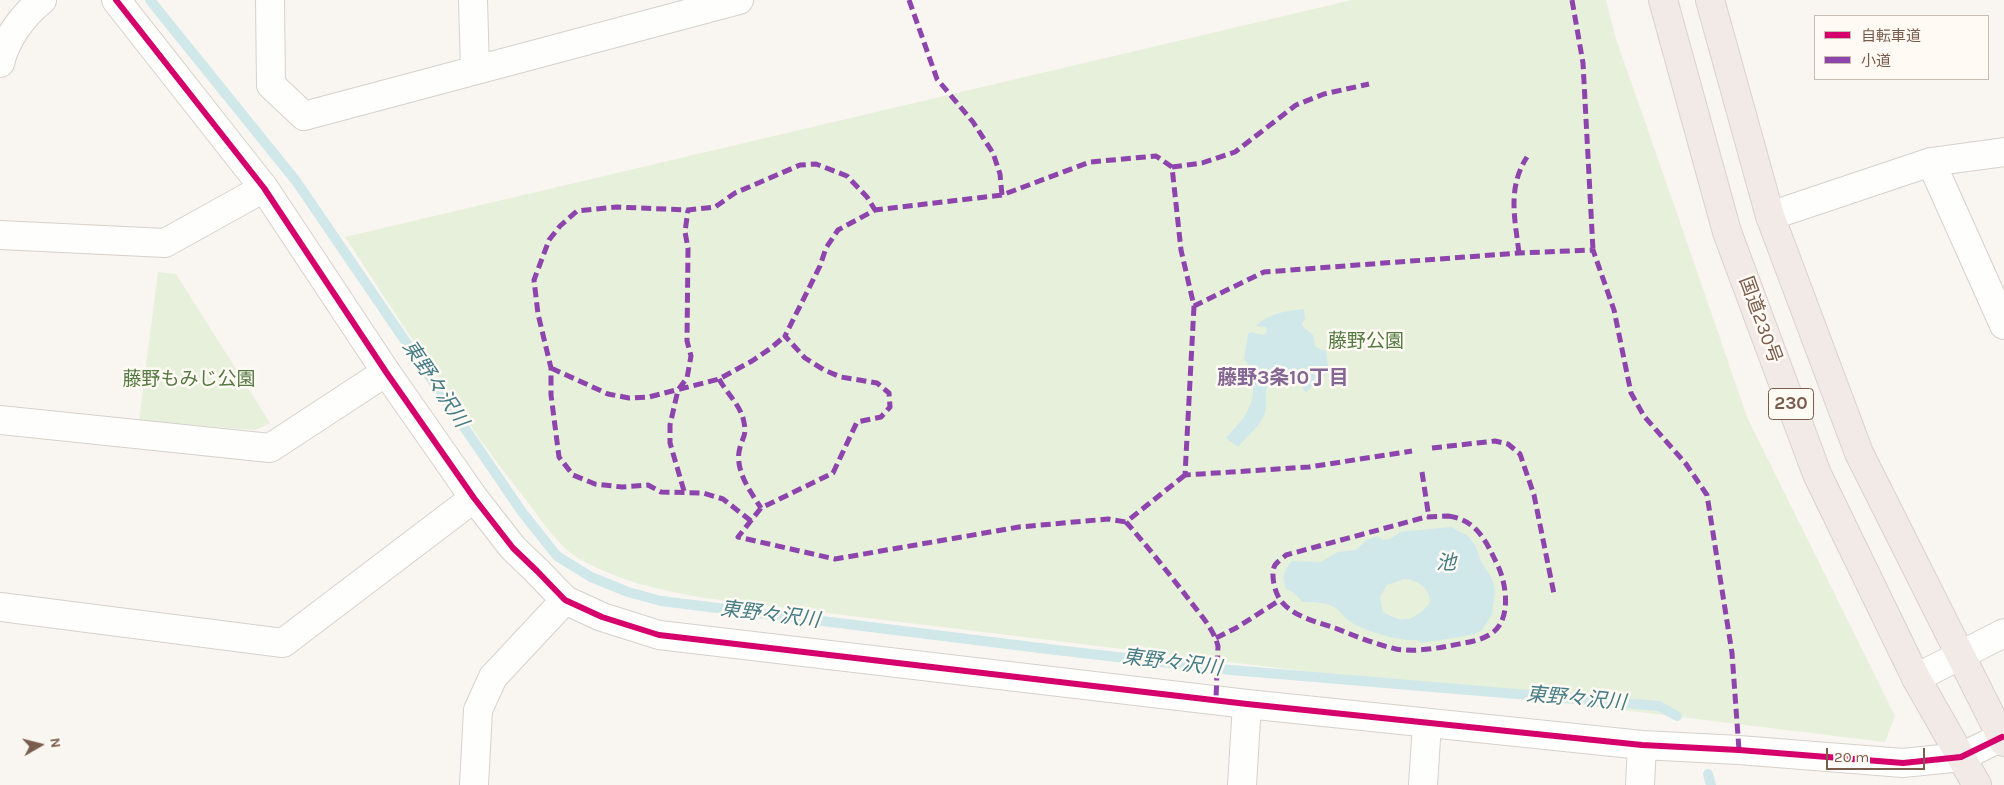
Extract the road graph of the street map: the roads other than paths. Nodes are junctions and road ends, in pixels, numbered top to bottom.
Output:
1 (42, 0) edge
2 (116, 0) edge
3 (270, 0) edge
4 (473, 0) edge
5 (739, 0) edge
6 (1663, 0) edge
7 (1710, 0) edge
8 (674, 8) edge
9 (0, 63) edge
10 (475, 70) junction
11 (2004, 152) edge
12 (1931, 162) junction
13 (264, 188) junction
14 (1770, 216) junction
15 (0, 235) edge
16 (2004, 325) edge
17 (386, 372) junction
18 (0, 420) edge
19 (474, 498) junction
20 (565, 600) junction
21 (0, 607) edge
22 (2004, 633) edge
23 (1960, 656) junction
24 (1916, 678) junction
25 (1248, 704) junction
26 (1427, 724) junction
27 (2003, 739) edge
28 (1642, 745) junction
29 (1961, 757) junction
30 (474, 785) edge
31 (1242, 785) edge
32 (1423, 785) edge
33 (1640, 785) edge
34 (1977, 785) edge

1 - 9 street
2 - 13 street
3 - 10 street
4 - 10 street
5 - 8 street
6 - 24 highway, 国道230号 / 230
7 - 14 highway, 230
8 - 10 street
11 - 12 street
12 - 14 street
12 - 16 street
13 - 15 street
13 - 17 street
14 - 23 highway, 230
17 - 18 street
17 - 19 street
19 - 20 street
19 - 21 street
20 - 25 street
20 - 30 street
22 - 23 street
23 - 24 street
23 - 27 highway, 230
24 - 29 highway, 国道230号 / 230
25 - 26 street
25 - 31 street
26 - 28 street
26 - 32 street
27 - 29 street
28 - 29 street
28 - 33 street
29 - 34 highway, 国道230号 / 230

